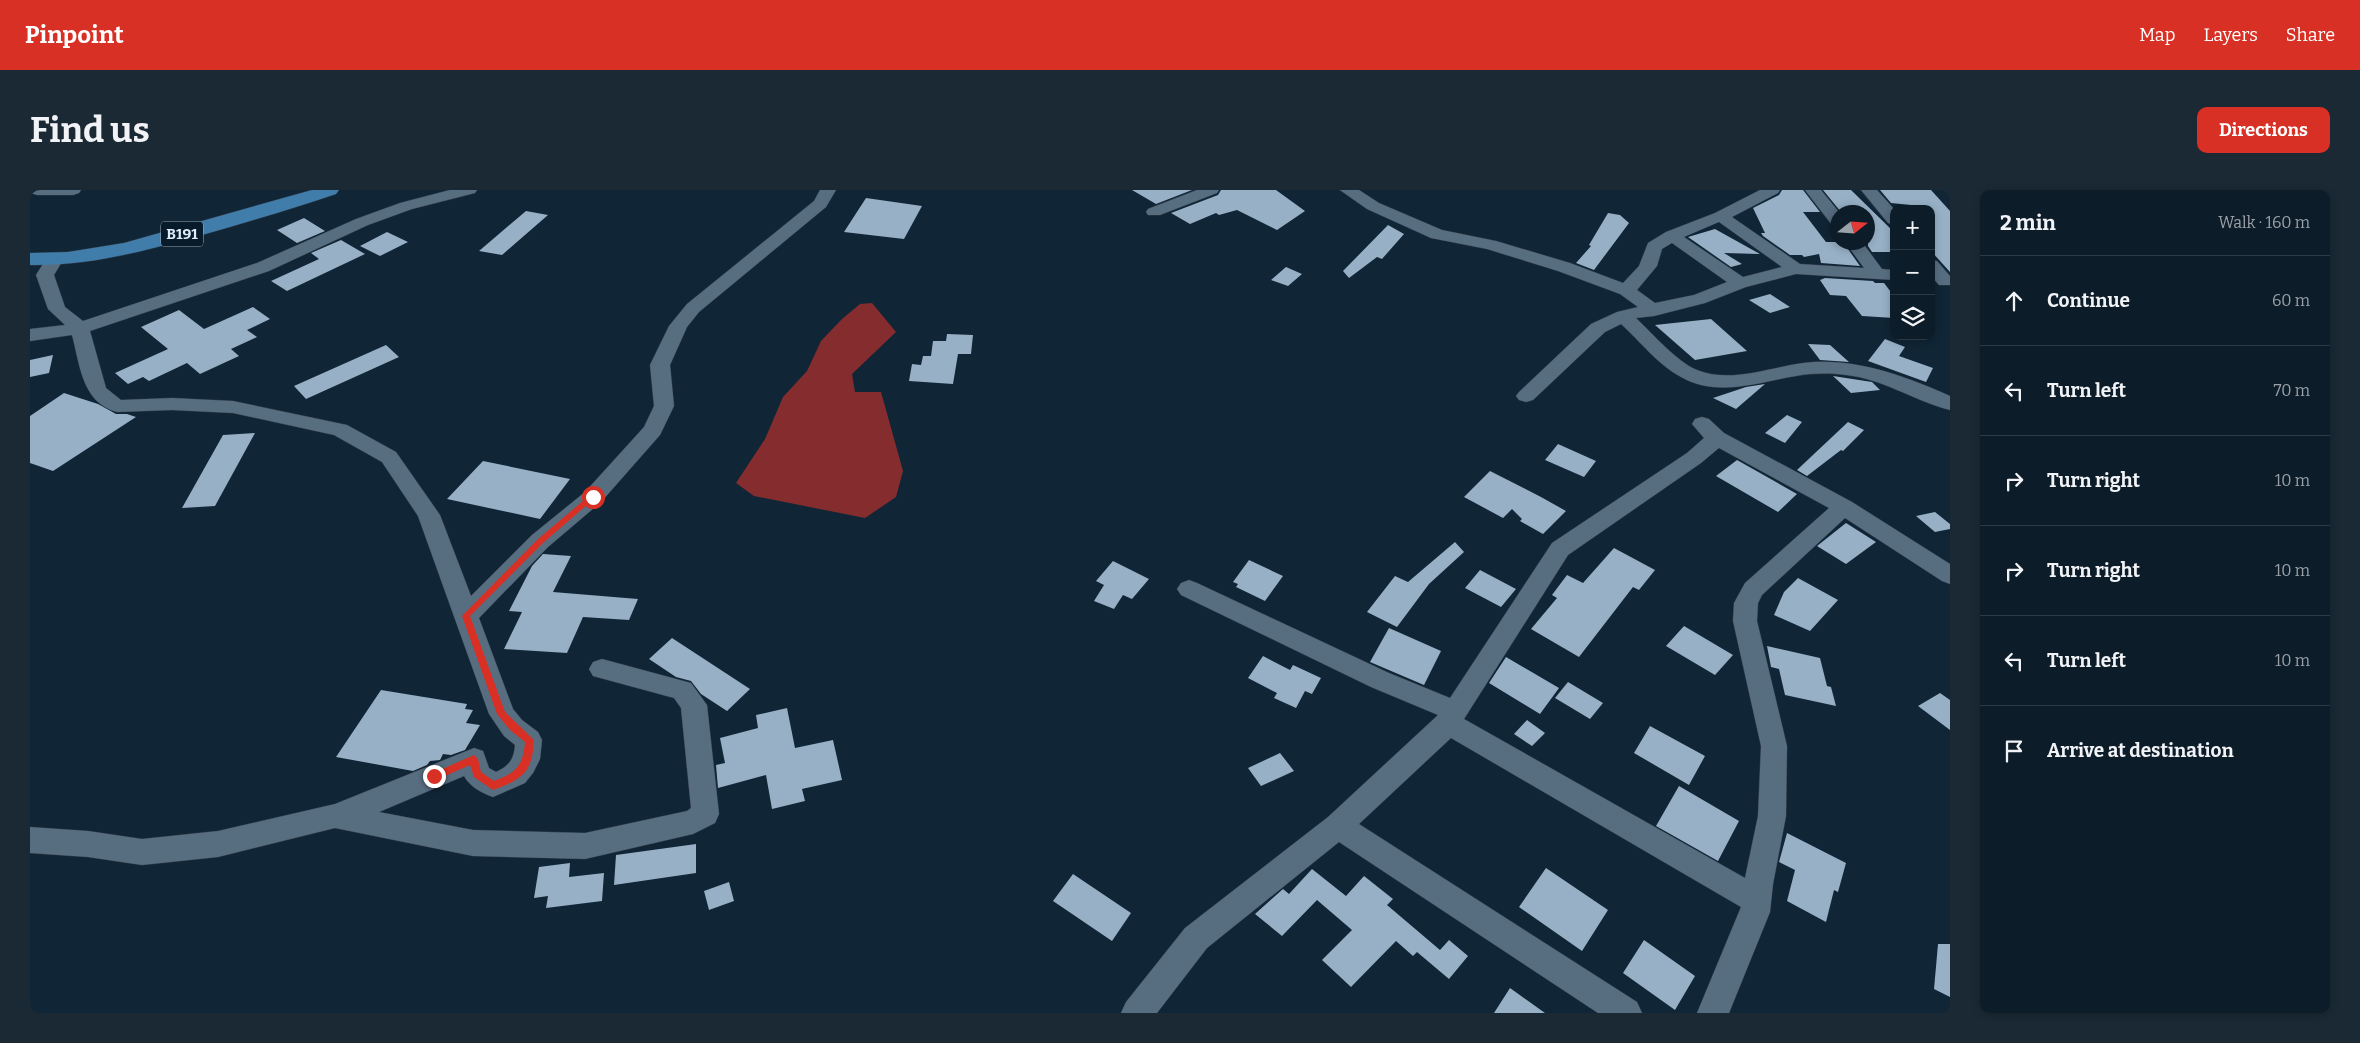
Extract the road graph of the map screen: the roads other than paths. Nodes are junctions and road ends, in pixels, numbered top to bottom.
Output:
1 (37, 190) edge
2 (73, 190) edge
3 (330, 190) edge
4 (469, 190) edge
5 (828, 190) edge
6 (1210, 190) edge
7 (1348, 190) edge
8 (1772, 190) edge
9 (1813, 190) edge
10 (1869, 190) edge
11 (1154, 212) dead end
12 (1830, 212) edge
13 (1890, 215) edge
14 (1721, 216) junction
15 (1672, 236) junction
16 (1861, 250) edge
17 (30, 259) edge
18 (54, 260) junction
19 (1796, 269) junction
20 (1885, 274) edge
21 (1740, 283) junction
22 (1626, 290) junction
23 (1654, 311) junction
24 (1624, 316) junction
25 (80, 328) junction
26 (30, 335) edge
27 (1526, 396) dead end
28 (1950, 404) edge
29 (1710, 431) joint
30 (1844, 507) junction
31 (1950, 575) edge
32 (1189, 589) dead end
33 (466, 616) junction
34 (602, 669) dead end
35 (1451, 717) junction
36 (336, 816) junction
37 (1338, 826) junction
38 (30, 840) edge
39 (1756, 900) junction
40 (1137, 1013) edge
41 (1626, 1013) edge
42 (1714, 1013) edge

1 - 2 street
3 - 18 main road, B191
4 - 25 street
5 - 33 street
6 - 11 street
7 - 22 street
8 - 14 street
9 - 12 street
10 - 13 street
14 - 15 street
14 - 19 street
15 - 21 street
15 - 22 street
16 - 20 street
17 - 18 main road, B191
18 - 25 street
19 - 20 street
19 - 21 street
21 - 23 street
22 - 23 street
23 - 24 street
24 - 27 street
24 - 28 street
25 - 26 street
25 - 33 street
29 - 30 street
29 - 35 street
30 - 31 street
30 - 39 street
32 - 35 street
33 - 36 street
34 - 36 street
35 - 37 street
35 - 39 street
36 - 38 street
37 - 40 street
37 - 41 street
39 - 42 street

